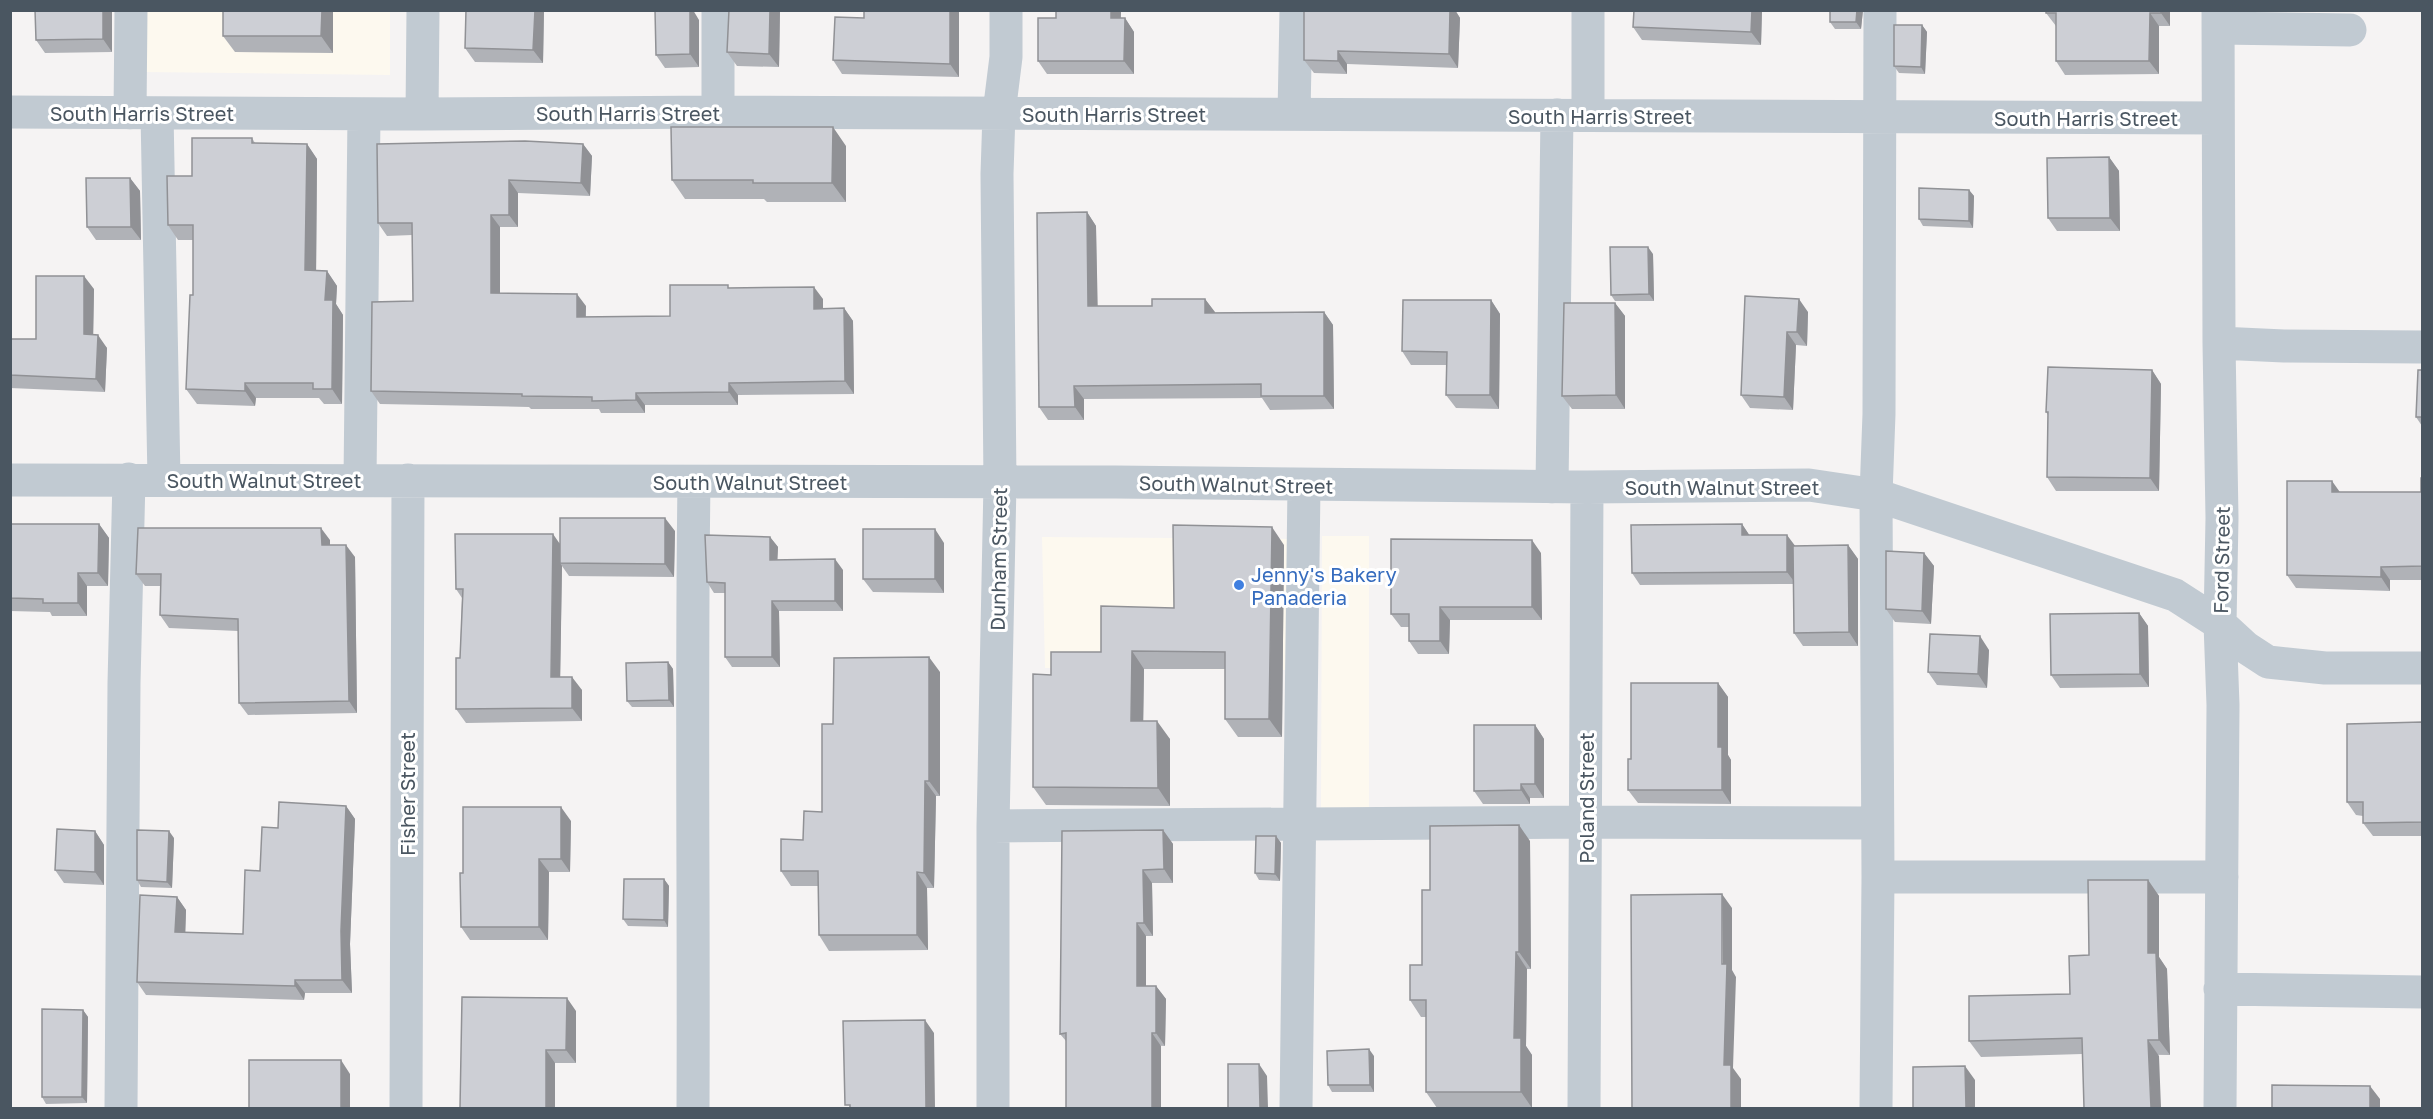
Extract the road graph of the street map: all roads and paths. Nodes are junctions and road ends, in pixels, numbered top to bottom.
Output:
1 (131, 10) edge
2 (423, 10) edge
3 (718, 10) edge
4 (1006, 10) edge
5 (1296, 10) edge
6 (1588, 10) edge
7 (1880, 10) edge
8 (2218, 19) edge
9 (2350, 30) dead end
10 (10, 112) edge
11 (718, 112) junction
12 (144, 113) junction
13 (999, 113) junction
14 (364, 114) junction
15 (422, 114) junction
16 (1294, 114) junction
17 (1572, 115) junction
18 (1880, 117) junction
19 (2218, 118) junction
20 (2219, 343) junction
21 (2422, 347) edge
22 (129, 479) junction
23 (164, 479) junction
24 (10, 480) edge
25 (360, 480) junction
26 (408, 480) junction
27 (694, 482) junction
28 (1000, 483) junction
29 (1304, 485) junction
30 (1552, 487) junction
31 (1587, 487) junction
32 (1876, 495) junction
33 (2220, 624) junction
34 (2422, 668) edge
35 (1586, 822) junction
36 (1877, 823) junction
37 (1300, 825) junction
38 (993, 826) junction
39 (1878, 877) junction
40 (2222, 877) junction
41 (2220, 989) junction
42 (2422, 992) edge
43 (121, 1108) edge
44 (406, 1108) edge
45 (693, 1108) edge
46 (993, 1108) edge
47 (1296, 1108) edge
48 (1584, 1108) edge
49 (1876, 1108) edge
50 (2220, 1108) edge

1 - 12 street
2 - 15 street
3 - 11 street
4 - 13 street, Dunham Street
5 - 16 street
6 - 17 street
7 - 18 street
8 - 9 street
8 - 19 street, Ford Street
10 - 12 street, South Harris Street
11 - 13 street, South Harris Street
11 - 15 street, South Harris Street
12 - 14 street, South Harris Street
12 - 23 street
13 - 16 street, South Harris Street
13 - 28 street, Dunham Street
14 - 15 street, South Harris Street
14 - 25 street
16 - 17 street, South Harris Street
17 - 18 street, South Harris Street
17 - 30 street
18 - 19 street, South Harris Street
18 - 32 street
19 - 20 street, Ford Street
20 - 21 street
20 - 33 street, Ford Street
22 - 23 street, South Walnut Street
22 - 24 street, South Walnut Street
22 - 43 street
23 - 25 street, South Walnut Street
25 - 26 street, South Walnut Street
26 - 27 street, South Walnut Street
26 - 44 street, Fisher Street
27 - 28 street, South Walnut Street
27 - 45 street
28 - 29 street, South Walnut Street
28 - 38 street, Dunham Street
29 - 30 street, South Walnut Street
29 - 37 street
30 - 31 street, South Walnut Street
31 - 32 street, South Walnut Street
31 - 35 street, Poland Street
32 - 33 street, South Walnut Street
32 - 36 street
33 - 34 street, South Walnut Street
33 - 40 street, Ford Street
35 - 36 street
35 - 37 street
35 - 48 street, Poland Street
36 - 39 street
37 - 38 street
37 - 47 street
38 - 46 street, Dunham Street
39 - 40 street
39 - 49 street
40 - 41 street, Ford Street
41 - 42 street
41 - 50 street, Ford Street

